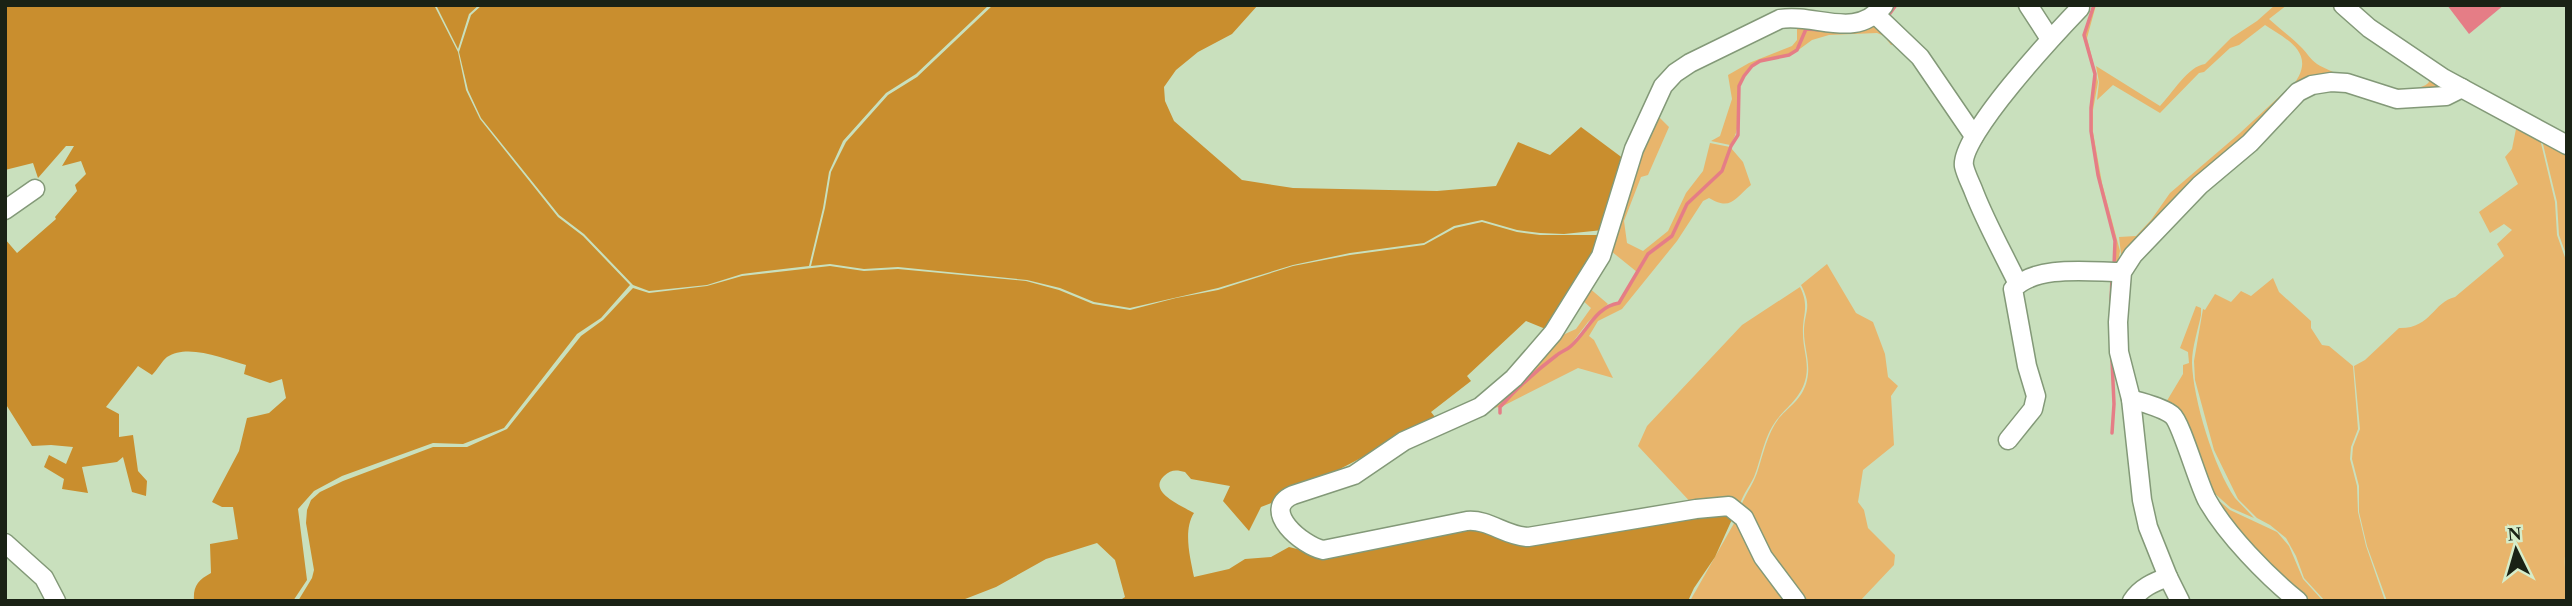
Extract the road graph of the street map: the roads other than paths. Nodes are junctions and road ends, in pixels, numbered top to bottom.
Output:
1 (2028, 5) edge
2 (2343, 5) edge
3 (2080, 8) dead end
4 (1880, 10) edge
5 (2050, 39) junction
6 (2462, 88) junction
7 (1974, 136) junction
8 (2567, 145) edge
9 (35, 189) dead end
10 (5, 210) edge
11 (2122, 272) junction
12 (2018, 284) junction
13 (2131, 399) junction
14 (2008, 440) dead end
15 (5, 543) edge
16 (2168, 577) junction
17 (56, 601) edge
18 (1796, 601) edge
19 (2132, 601) edge
20 (2180, 601) edge
21 (2298, 601) edge

1 - 5 street
2 - 6 street
3 - 5 street
4 - 7 street
4 - 18 street
5 - 7 street
6 - 8 street
6 - 11 street
7 - 12 street
9 - 10 street
11 - 12 street
11 - 13 street
12 - 14 street
13 - 16 street
13 - 21 street
15 - 17 street
16 - 19 street
16 - 20 street

